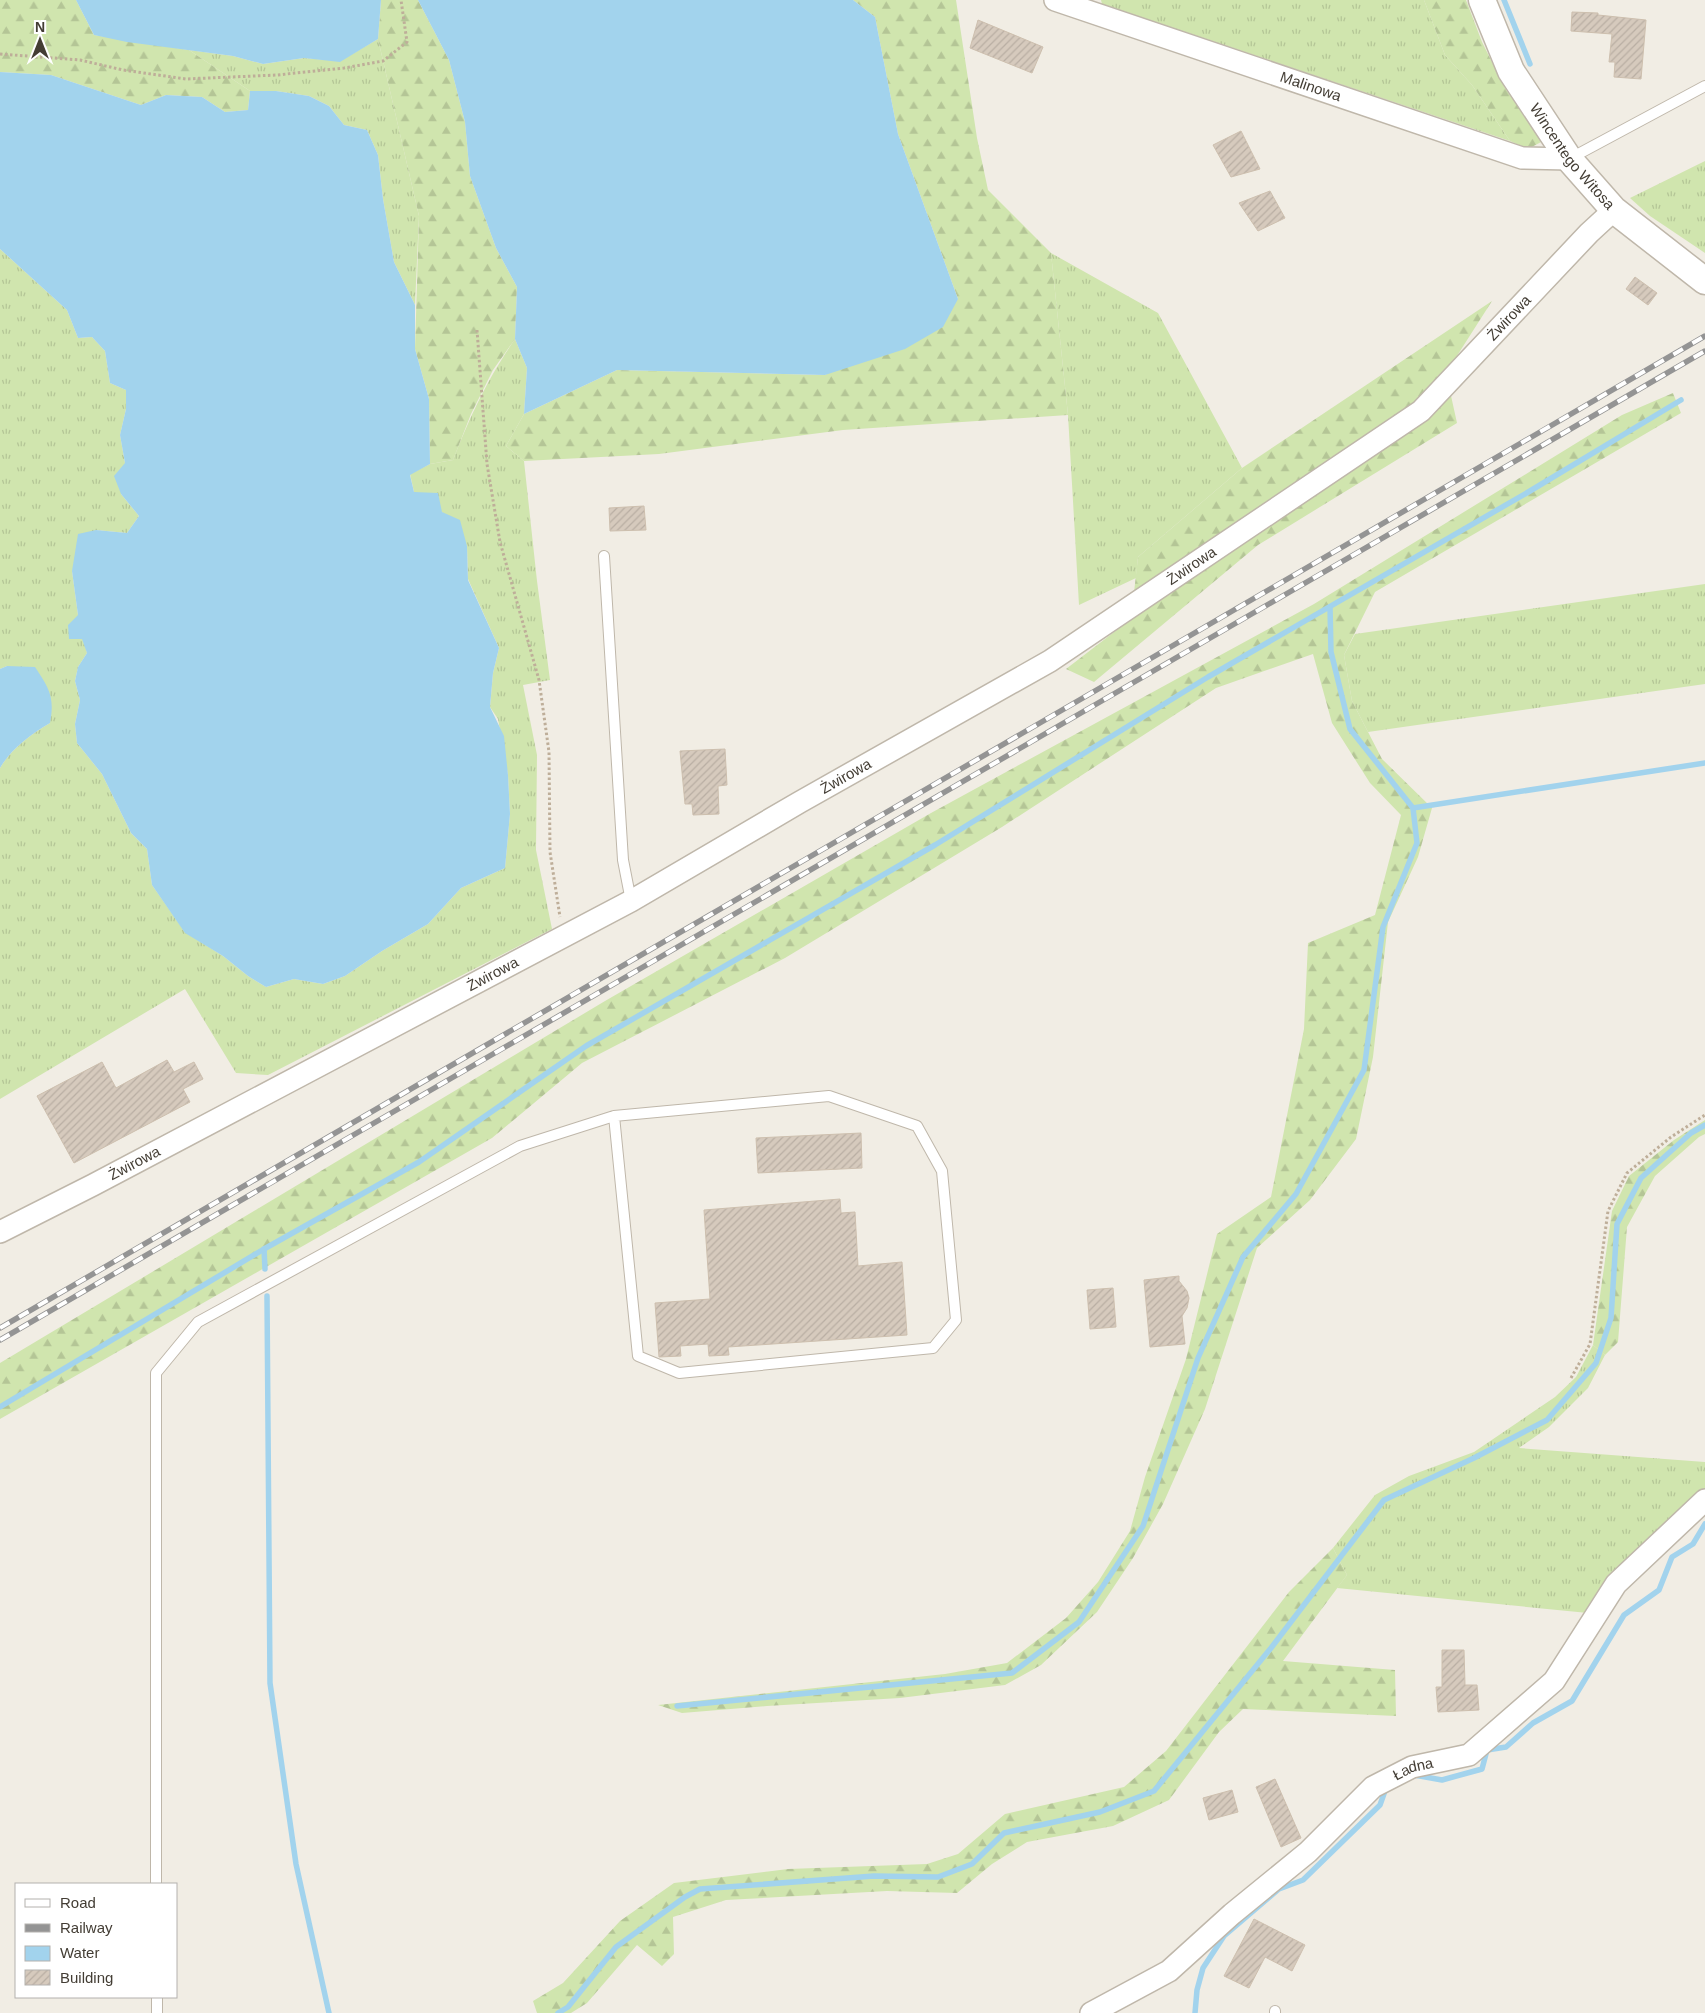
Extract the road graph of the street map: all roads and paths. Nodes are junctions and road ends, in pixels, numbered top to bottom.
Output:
1 (401, 0) edge
2 (1055, 0) edge
3 (1482, 0) edge
4 (0, 54) edge
5 (1705, 86) edge
6 (1569, 159) junction
7 (1614, 210) junction
8 (1705, 281) edge
9 (478, 330) dead end
10 (604, 556) dead end
11 (631, 901) junction
12 (563, 937) junction
13 (1705, 1114) edge
14 (614, 1116) junction
15 (0, 1232) edge
16 (1571, 1378) dead end
17 (1705, 1500) edge
18 (156, 1883) edge
19 (157, 1998) edge
20 (157, 2013) edge
21 (1091, 2013) edge

1 - 4 path
2 - 6 street, Malinowa
3 - 6 street, Wincentego Witosa
5 - 6 lane
6 - 7 street, Wincentego Witosa
7 - 8 street, Wincentego Witosa
7 - 11 street, Żwirowa
9 - 12 path
10 - 11 lane
11 - 12 street, Żwirowa
12 - 15 street, Żwirowa
13 - 16 path
14 - 14 lane
14 - 18 lane
17 - 21 street, Ładna
19 - 20 lane

